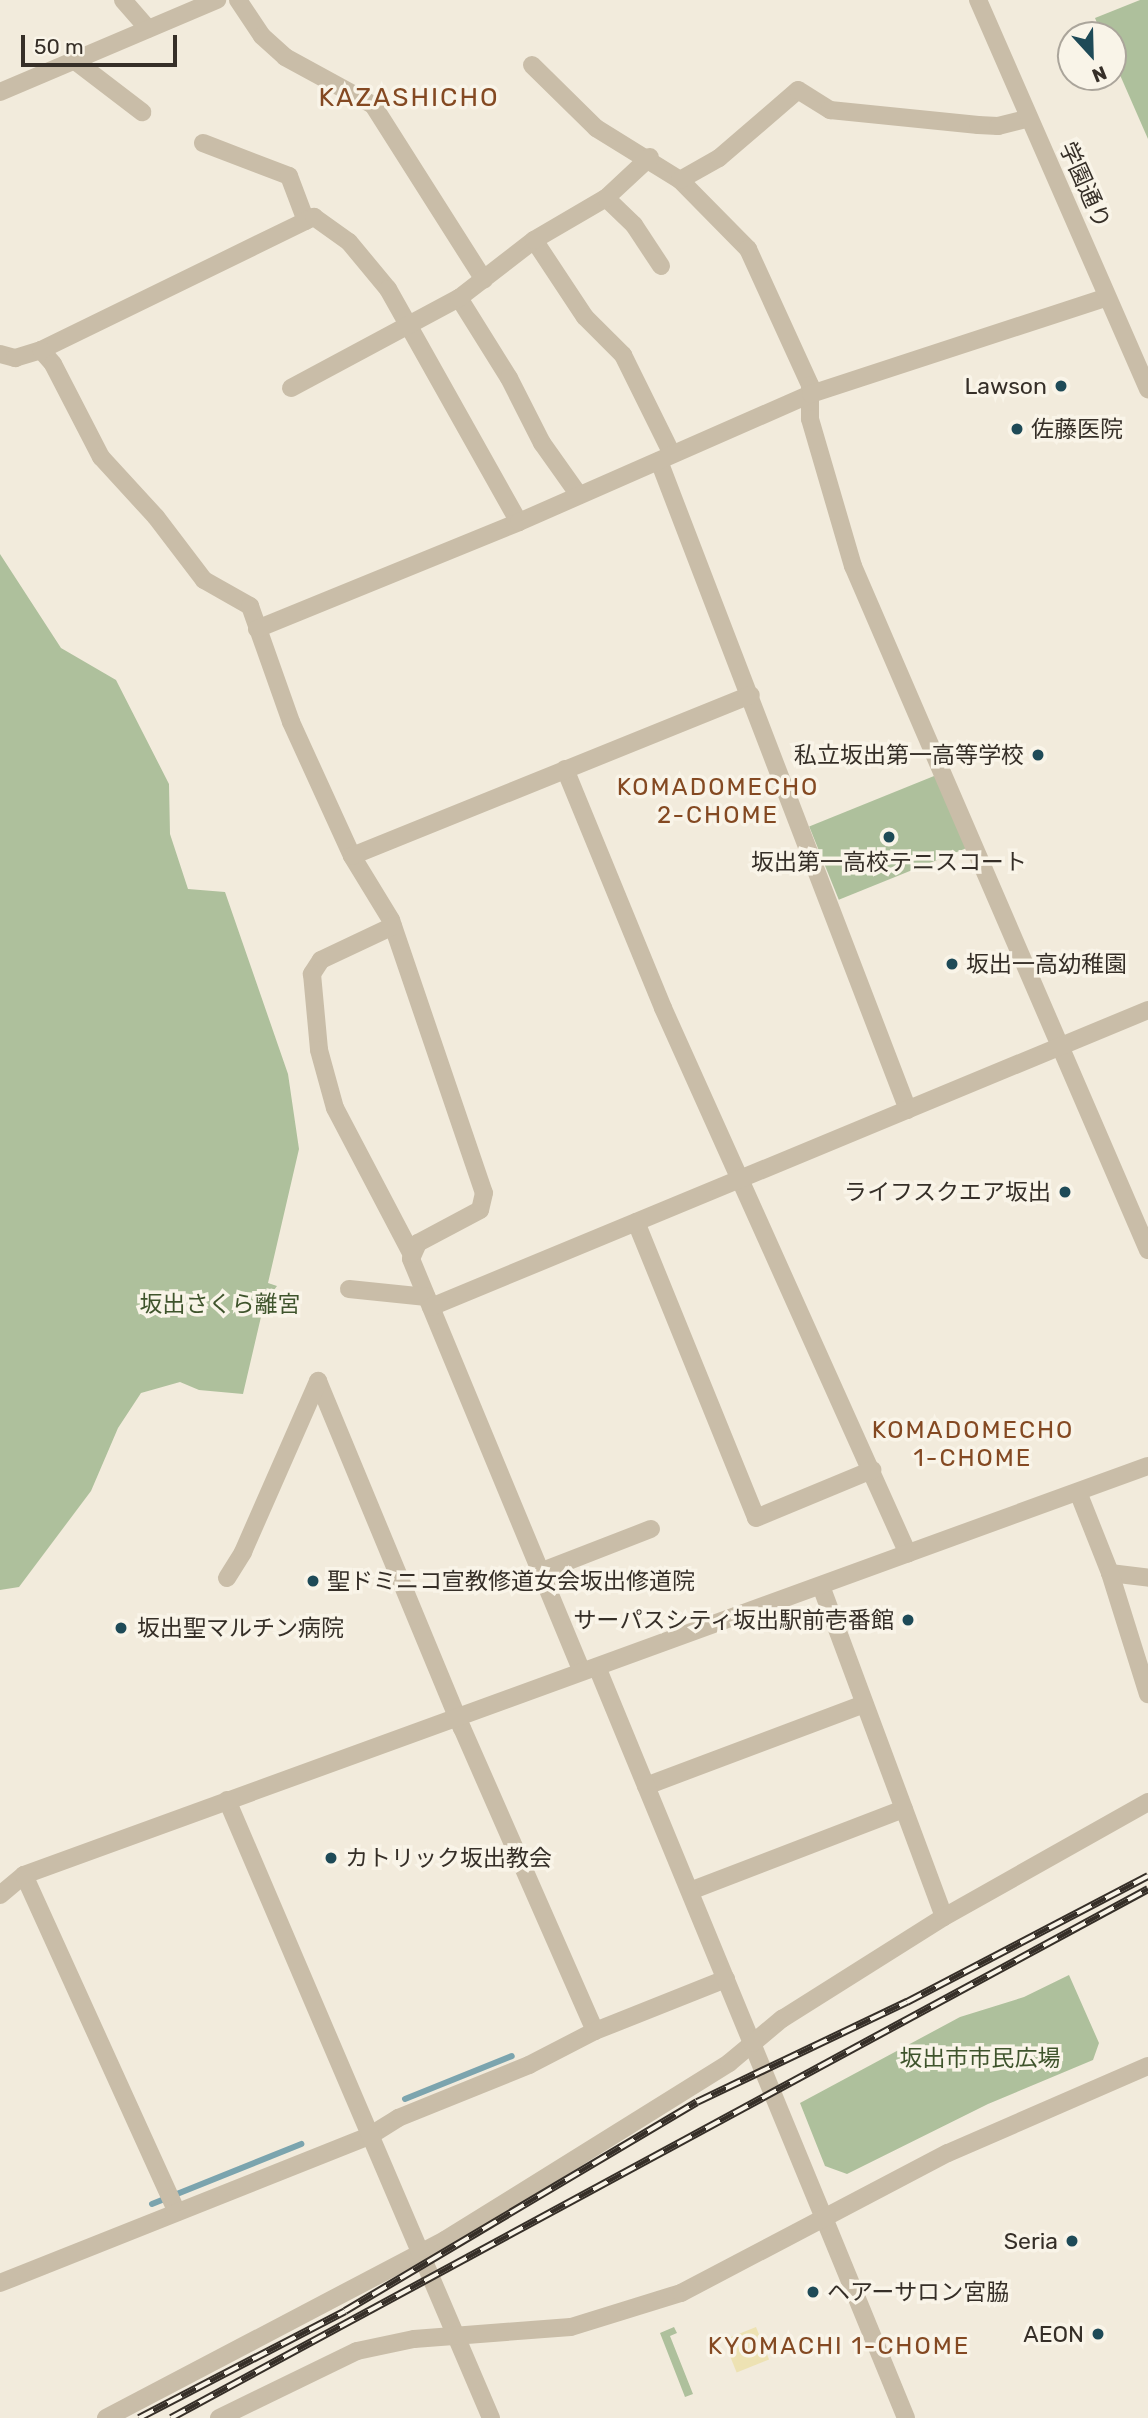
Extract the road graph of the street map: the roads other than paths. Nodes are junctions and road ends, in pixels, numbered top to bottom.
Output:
1 (122, 0) edge
2 (216, 0) edge
3 (238, 0) edge
4 (978, 0) edge
5 (148, 29) junction
6 (74, 61) junction
7 (533, 65) dead end
8 (0, 92) edge
9 (142, 112) dead end
10 (1029, 118) junction
11 (203, 142) dead end
12 (650, 157) junction
13 (680, 180) junction
14 (606, 198) junction
15 (306, 221) junction
16 (534, 240) junction
17 (661, 266) dead end
18 (484, 279) junction
19 (1107, 297) junction
20 (459, 298) junction
21 (405, 323) junction
22 (41, 350) junction
23 (0, 354) edge
24 (1146, 381) edge
25 (291, 388) dead end
26 (811, 394) junction
27 (665, 457) junction
28 (579, 495) junction
29 (519, 522) junction
30 (257, 629) junction
31 (751, 695) junction
32 (565, 769) junction
33 (352, 856) junction
34 (393, 926) junction
35 (1148, 1010) edge
36 (1061, 1045) junction
37 (908, 1110) junction
38 (742, 1178) junction
39 (636, 1222) junction
40 (1148, 1250) edge
41 (411, 1253) junction
42 (349, 1289) dead end
43 (429, 1302) junction
44 (1148, 1466) edge
45 (872, 1470) junction
46 (1078, 1492) junction
47 (652, 1529) dead end
48 (908, 1554) junction
49 (540, 1572) junction
50 (1110, 1573) junction
51 (227, 1578) dead end
52 (1148, 1578) edge
53 (821, 1586) junction
54 (589, 1669) junction
55 (1148, 1694) edge
56 (864, 1704) junction
57 (457, 1714) junction
58 (646, 1786) junction
59 (227, 1800) junction
60 (1148, 1802) edge
61 (904, 1809) junction
62 (23, 1875) junction
63 (690, 1891) junction
64 (0, 1895) edge
65 (944, 1917) junction
66 (726, 1979) junction
67 (595, 2031) junction
68 (753, 2043) junction
69 (1148, 2066) edge
70 (371, 2135) junction
71 (173, 2203) junction
72 (824, 2218) junction
73 (421, 2252) junction
74 (0, 2283) edge
75 (458, 2337) junction
76 (106, 2418) edge
77 (219, 2418) edge
78 (491, 2418) edge
79 (906, 2418) edge

1 - 5 street
2 - 5 street
3 - 18 street
4 - 10 street, 学園通り
5 - 6 street
6 - 8 street
6 - 9 street
7 - 12 street
10 - 13 street
10 - 19 street, 学園通り
11 - 15 street
12 - 13 street
12 - 14 street
13 - 26 street
14 - 16 street
14 - 17 street
15 - 21 street
15 - 22 street
16 - 18 street
16 - 27 street
18 - 20 street
19 - 24 street, 学園通り
19 - 26 street
20 - 21 street
20 - 28 street
21 - 25 street
21 - 29 street
22 - 23 street
22 - 30 street
26 - 27 street
26 - 36 street
27 - 28 street
27 - 31 street
28 - 29 street
29 - 30 street
30 - 33 street
31 - 32 street
31 - 37 street
32 - 33 street
32 - 38 street
33 - 34 street
34 - 41 street
34 - 41 street
35 - 36 street
36 - 37 street
36 - 40 street
37 - 38 street
38 - 39 street
38 - 45 street
39 - 43 street
39 - 45 street
41 - 43 street
42 - 43 street
43 - 49 street
44 - 46 street
45 - 48 street
46 - 48 street
46 - 50 street
47 - 49 street
48 - 53 street
49 - 54 street
50 - 52 street
50 - 55 street
51 - 57 street
53 - 54 street
53 - 56 street
54 - 57 street
54 - 58 street
56 - 58 street
56 - 61 street
57 - 59 street
57 - 67 street
58 - 63 street
59 - 62 street
59 - 70 street
60 - 65 street
61 - 63 street
61 - 65 street
62 - 64 street
62 - 71 street
63 - 66 street
65 - 68 street
66 - 67 street
66 - 68 street
67 - 70 street
68 - 72 street
68 - 73 street
69 - 72 street
70 - 71 street
70 - 73 street
71 - 74 street
72 - 75 street
72 - 79 street
73 - 75 street
73 - 76 street
75 - 77 street
75 - 78 street

